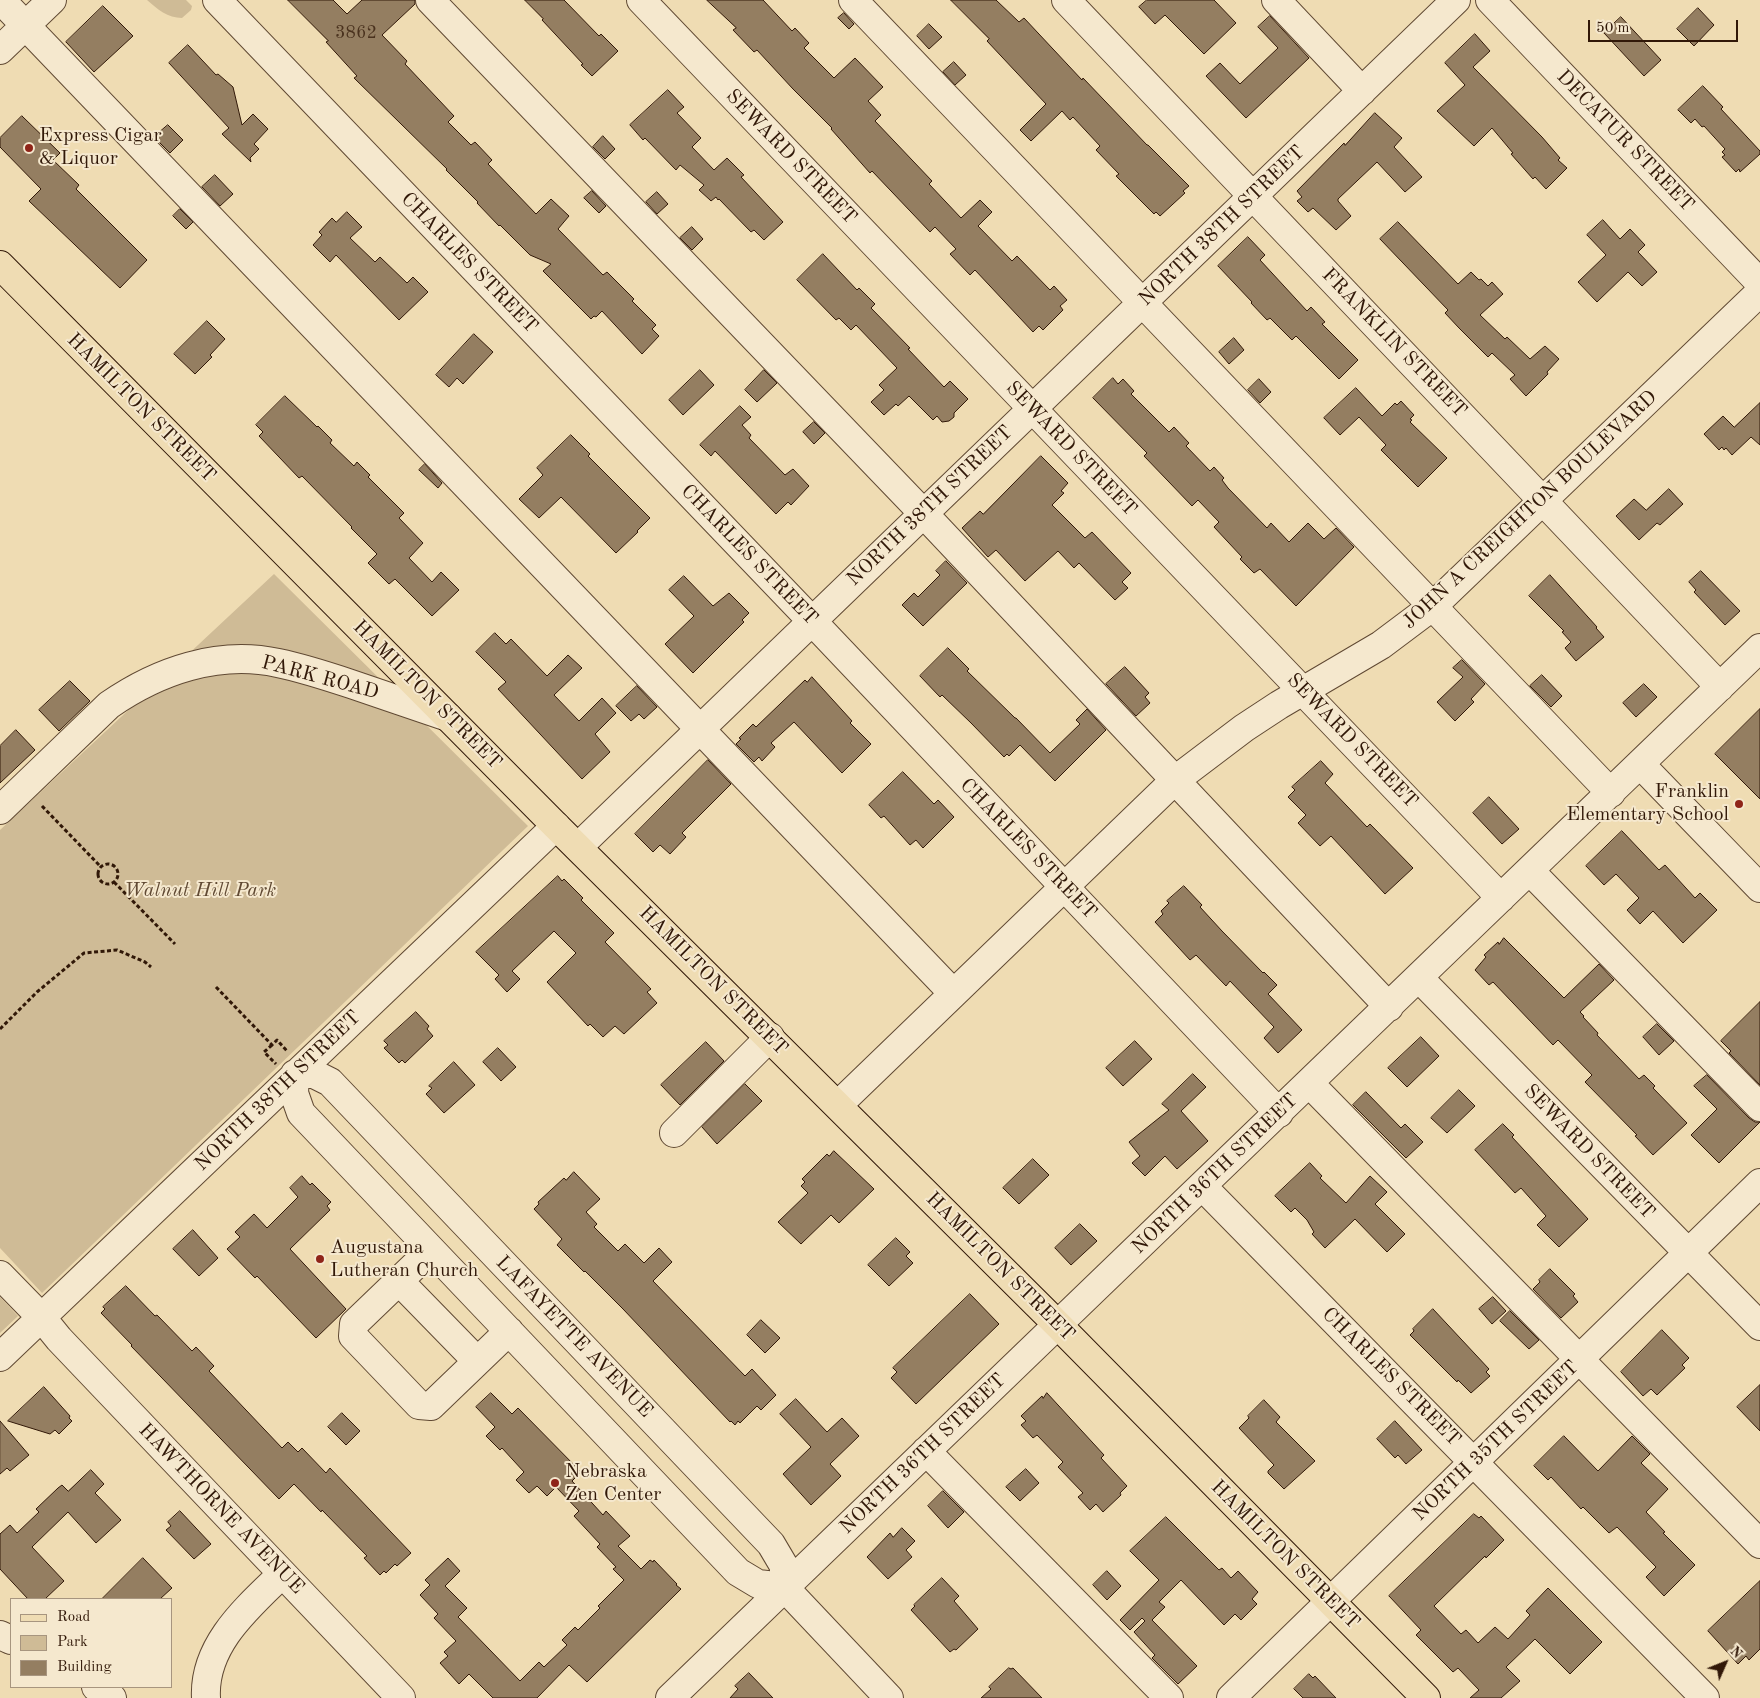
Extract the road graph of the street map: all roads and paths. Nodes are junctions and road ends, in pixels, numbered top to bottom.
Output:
1 (1, 0) edge
2 (52, 0) edge
3 (217, 0) edge
4 (430, 0) edge
5 (641, 0) edge
6 (853, 0) edge
7 (1066, 0) edge
8 (1276, 0) edge
9 (1456, 0) edge
10 (1490, 0) edge
11 (26, 26) junction
12 (0, 50) edge
13 (1362, 90) junction
14 (1254, 196) junction
15 (0, 265) edge
16 (1760, 283) edge
17 (1760, 292) edge
18 (1143, 302) junction
19 (1032, 408) junction
20 (1544, 501) junction
21 (923, 513) junction
22 (1433, 606) junction
23 (811, 620) junction
24 (1760, 648) edge
25 (1720, 687) junction
26 (1304, 691) junction
27 (448, 717) junction
28 (700, 728) junction
29 (1640, 764) junction
30 (1174, 781) junction
31 (1611, 792) junction
32 (42, 806) dead end
33 (0, 810) edge
34 (556, 826) junction
35 (578, 847) junction
36 (101, 867) junction
37 (1530, 871) junction
38 (114, 882) junction
39 (1064, 886) junction
40 (1760, 888) edge
41 (1502, 898) junction
42 (174, 944) dead end
43 (151, 967) dead end
44 (1419, 978) junction
45 (216, 987) dead end
46 (953, 993) junction
47 (1389, 1007) junction
48 (0, 1029) edge
49 (770, 1037) junction
50 (272, 1045) junction
51 (289, 1066) junction
52 (1309, 1083) junction
53 (838, 1105) junction
54 (1760, 1107) edge
55 (1279, 1112) junction
56 (674, 1133) dead end
57 (1760, 1183) edge
58 (1202, 1186) junction
59 (431, 1250) junction
60 (1688, 1253) junction
61 (0, 1274) edge
62 (399, 1281) junction
63 (42, 1318) junction
64 (1058, 1324) junction
65 (1760, 1326) edge
66 (567, 1330) junction
67 (509, 1331) junction
68 (0, 1357) edge
69 (536, 1359) junction
70 (1579, 1360) junction
71 (477, 1362) junction
72 (926, 1451) junction
73 (1474, 1462) junction
74 (1760, 1544) edge
75 (282, 1574) junction
76 (784, 1587) junction
77 (1330, 1602) junction
78 (97, 1688) edge
79 (112, 1698) edge
80 (206, 1698) edge
81 (401, 1698) edge
82 (670, 1698) edge
83 (890, 1698) edge
84 (1169, 1698) edge
85 (1231, 1698) edge
86 (1426, 1698) edge
87 (1705, 1698) edge

1 - 11 street
2 - 11 street
3 - 23 street, CHARLES STREET
4 - 21 street
5 - 19 street, SEWARD STREET
6 - 18 street
7 - 14 street, FRANKLIN STREET
8 - 13 street
9 - 13 street, NORTH 38TH STREET
10 - 16 street, DECATUR STREET
11 - 12 street
11 - 28 street
13 - 14 street, NORTH 38TH STREET
14 - 18 street, NORTH 38TH STREET
14 - 20 street, FRANKLIN STREET
15 - 27 main road, HAMILTON STREET
17 - 20 street, JOHN A CREIGHTON BOULEVARD
18 - 19 street, NORTH 38TH STREET
18 - 22 street
19 - 21 street, NORTH 38TH STREET
19 - 26 street, SEWARD STREET
20 - 22 street, JOHN A CREIGHTON BOULEVARD
20 - 25 street, FRANKLIN STREET
21 - 23 street, NORTH 38TH STREET
21 - 30 street
22 - 26 street, JOHN A CREIGHTON BOULEVARD
22 - 31 street
23 - 28 street, NORTH 38TH STREET
23 - 39 street, CHARLES STREET
24 - 25 street, NORTH 36TH STREET
25 - 29 street, NORTH 36TH STREET
26 - 30 street, JOHN A CREIGHTON BOULEVARD
26 - 41 street, SEWARD STREET
27 - 33 street, PARK ROAD
27 - 34 main road, HAMILTON STREET
28 - 35 street, NORTH 38TH STREET
28 - 46 street
29 - 31 street, NORTH 36TH STREET
29 - 40 street
30 - 39 street, JOHN A CREIGHTON BOULEVARD
30 - 47 street
31 - 37 street, NORTH 36TH STREET
32 - 36 path
34 - 35 main road, HAMILTON STREET
34 - 51 street, NORTH 38TH STREET
35 - 49 main road, HAMILTON STREET
36 - 38 path
36 - 38 path
37 - 41 street, NORTH 36TH STREET
37 - 54 street
38 - 42 path
39 - 46 street, JOHN A CREIGHTON BOULEVARD
39 - 55 street, CHARLES STREET
41 - 44 street, NORTH 36TH STREET
43 - 48 path
44 - 47 street, NORTH 36TH STREET
44 - 60 street, SEWARD STREET
45 - 50 path
46 - 53 street, JOHN A CREIGHTON BOULEVARD
47 - 52 street, NORTH 36TH STREET
49 - 53 main road, HAMILTON STREET
49 - 56 street
50 - 51 path
50 - 51 path
51 - 59 street
51 - 63 street, NORTH 38TH STREET
51 - 66 street, LAFAYETTE AVENUE
52 - 55 street, NORTH 36TH STREET
52 - 70 street
53 - 64 main road, HAMILTON STREET
55 - 58 street, NORTH 36TH STREET
57 - 60 street, NORTH 35TH STREET
58 - 64 street, NORTH 36TH STREET
58 - 73 street, CHARLES STREET
59 - 62 street
59 - 67 street
60 - 65 street, SEWARD STREET
60 - 70 street, NORTH 35TH STREET
61 - 63 street, HAWTHORNE AVENUE
62 - 71 street
62 - 71 street
63 - 68 street, NORTH 38TH STREET
63 - 75 street, HAWTHORNE AVENUE
64 - 72 street, NORTH 36TH STREET
64 - 77 main road, HAMILTON STREET
66 - 69 street
66 - 76 street, LAFAYETTE AVENUE
67 - 69 street
67 - 71 street
69 - 76 street
70 - 73 street, NORTH 35TH STREET
70 - 74 street
72 - 76 street, NORTH 36TH STREET
72 - 84 street
73 - 77 street, NORTH 35TH STREET
73 - 87 street, CHARLES STREET
75 - 80 street
75 - 81 street, HAWTHORNE AVENUE
76 - 82 street, NORTH 36TH STREET
76 - 83 street
77 - 85 street, NORTH 35TH STREET
77 - 86 main road, HAMILTON STREET
78 - 79 street

